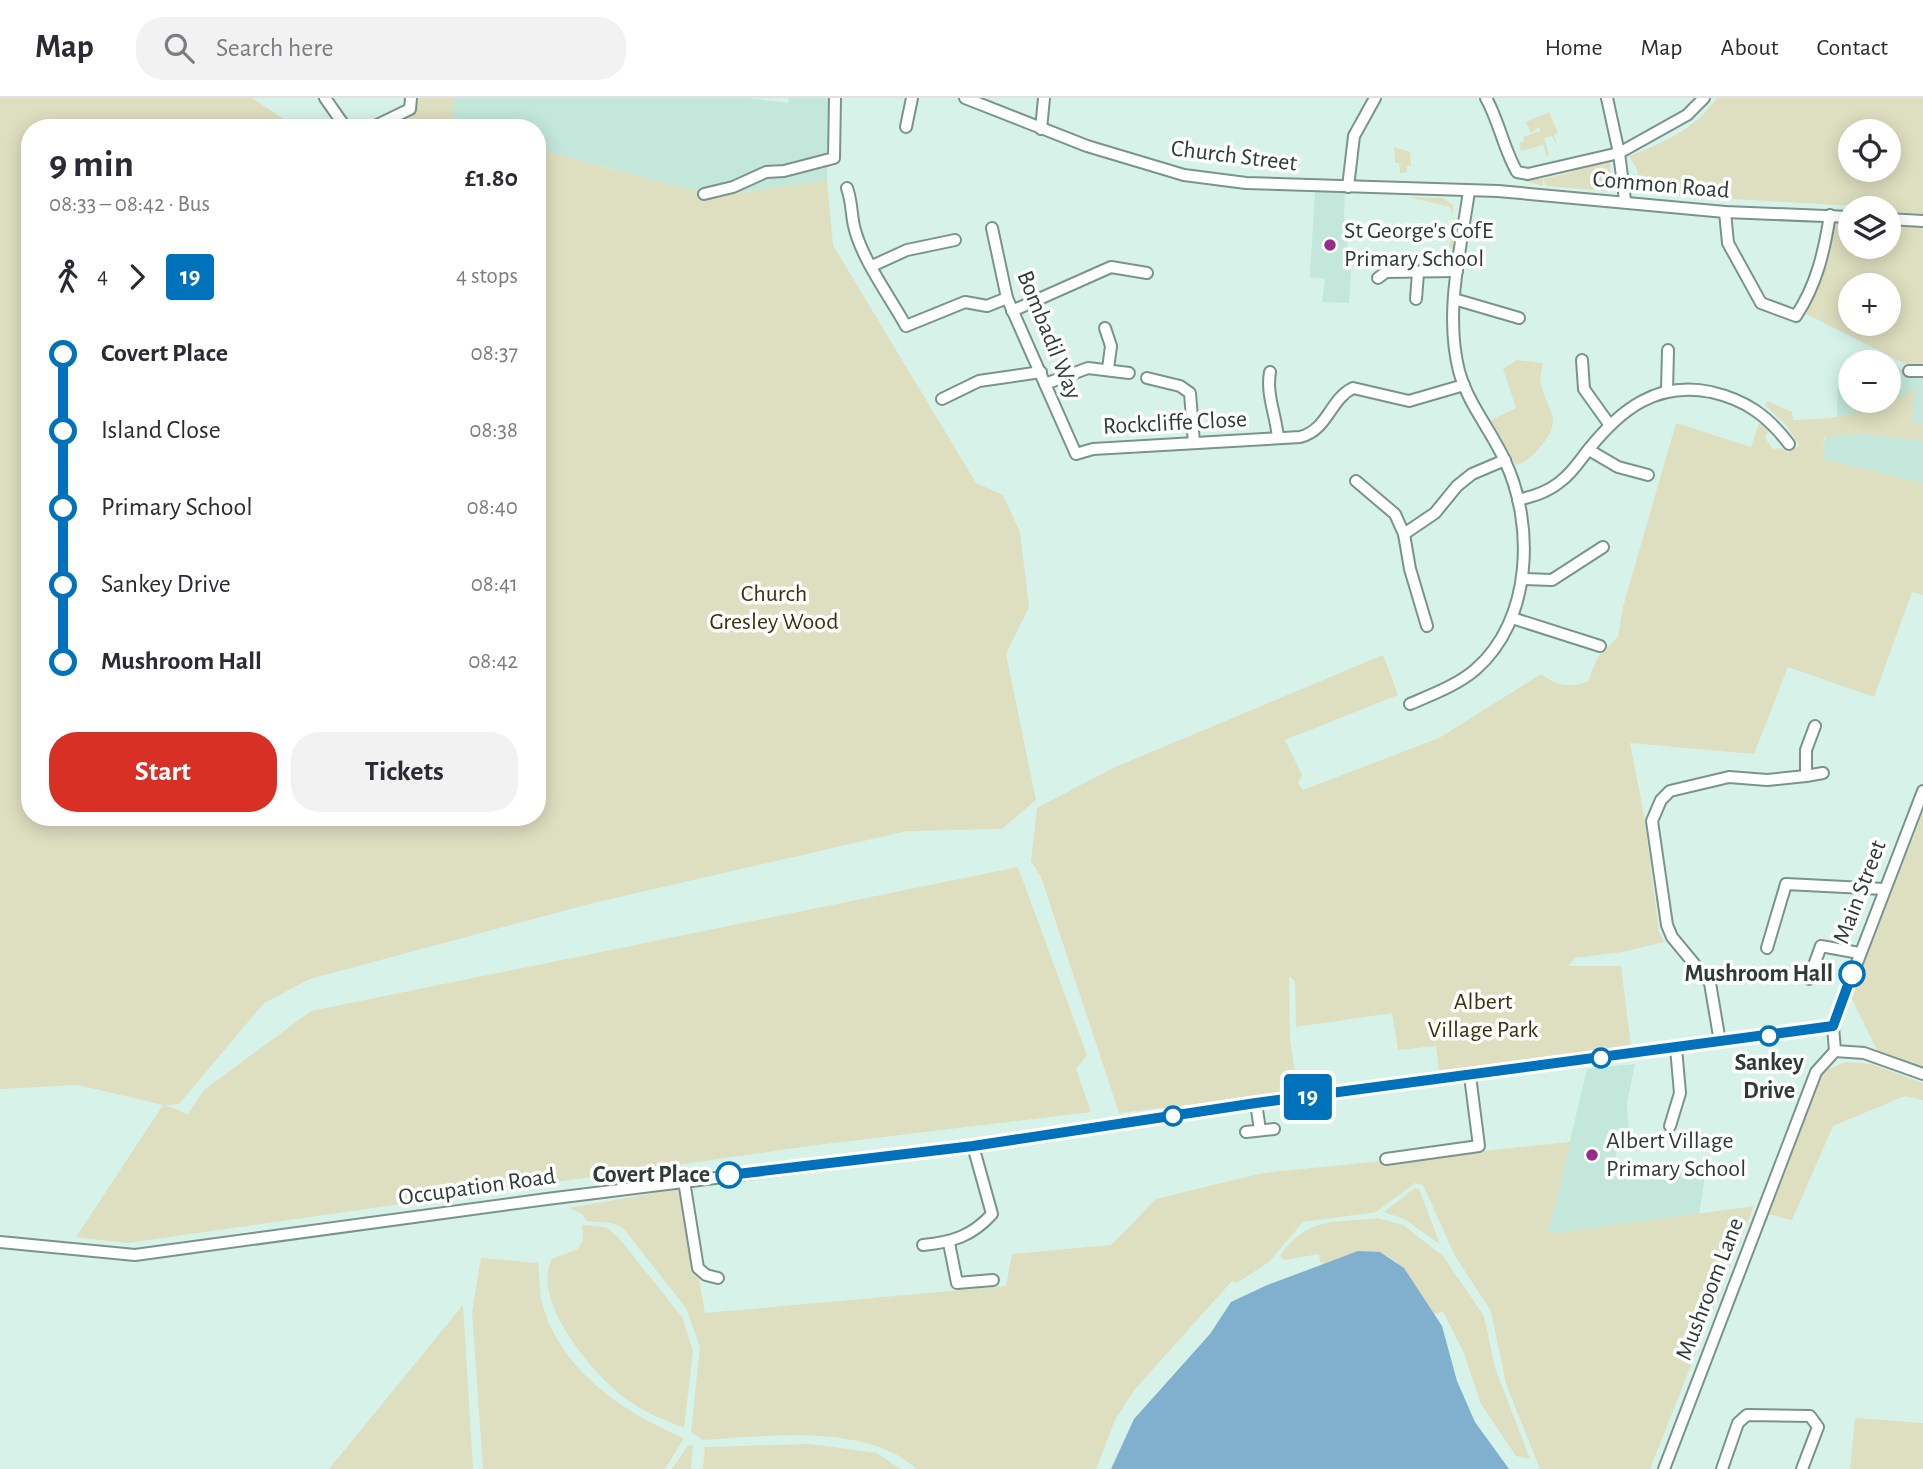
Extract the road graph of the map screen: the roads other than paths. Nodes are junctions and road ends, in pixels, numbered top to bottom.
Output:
1 (325, 98) edge
2 (411, 98) edge
3 (835, 98) edge
4 (912, 98) edge
5 (965, 98) edge
6 (1044, 98) edge
7 (1375, 98) edge
8 (1486, 98) edge
9 (1607, 98) edge
10 (1704, 98) edge
11 (340, 119) edge
12 (389, 119) edge
13 (906, 127) dead end
14 (1041, 129) junction
15 (1619, 153) junction
16 (1348, 187) junction
17 (847, 188) dead end
18 (1469, 191) junction
19 (704, 194) dead end
20 (1625, 200) junction
21 (1725, 212) junction
22 (1830, 215) junction
23 (1838, 216) edge
24 (1901, 220) edge
25 (1923, 221) edge
26 (992, 228) dead end
27 (955, 240) dead end
28 (872, 265) junction
29 (1457, 271) junction
30 (1147, 273) dead end
31 (1418, 273) junction
32 (1378, 278) dead end
33 (1007, 298) junction
34 (1416, 299) dead end
35 (1454, 299) junction
36 (1012, 311) junction
37 (1519, 318) dead end
38 (1105, 328) dead end
39 (1668, 350) dead end
40 (1582, 360) dead end
41 (1108, 369) junction
42 (1909, 371) dead end
43 (1923, 371) edge
44 (1041, 372) junction
45 (1270, 372) dead end
46 (1129, 373) dead end
47 (1147, 378) dead end
48 (1045, 383) junction
49 (1464, 385) junction
50 (1667, 391) junction
51 (942, 399) dead end
52 (1609, 424) junction
53 (1278, 438) junction
54 (1194, 443) junction
55 (1788, 444) dead end
56 (1589, 450) junction
57 (1076, 454) joint
58 (1505, 460) junction
59 (1648, 475) dead end
60 (1356, 481) dead end
61 (1518, 500) junction
62 (1404, 534) junction
63 (1603, 547) dead end
64 (1522, 579) junction
65 (1429, 592) dead end
66 (1418, 596) junction
67 (1513, 618) junction
68 (1427, 626) dead end
69 (1600, 646) dead end
70 (1423, 698) junction
71 (1410, 704) dead end
72 (1428, 710) dead end
73 (1815, 726) dead end
74 (1823, 774) dead end
75 (1806, 776) junction
76 (1923, 791) edge
77 (1884, 889) junction
78 (1767, 948) dead end
79 (1859, 953) junction
80 (1809, 979) dead end
81 (1833, 1026) junction
82 (1720, 1042) junction
83 (1676, 1048) junction
84 (1835, 1051) junction
85 (1923, 1074) edge
86 (1470, 1076) junction
87 (1256, 1103) junction
88 (1670, 1126) dead end
89 (1274, 1129) dead end
90 (1260, 1130) junction
91 (1246, 1132) dead end
92 (1491, 1145) dead end
93 (973, 1146) junction
94 (1479, 1146) junction
95 (1386, 1159) dead end
96 (684, 1181) junction
97 (0, 1242) edge
98 (949, 1242) junction
99 (923, 1245) dead end
100 (718, 1278) dead end
101 (993, 1280) dead end
102 (1664, 1469) edge
103 (1722, 1469) edge
104 (1802, 1469) edge

1 - 11 street
2 - 12 street
3 - 19 street
4 - 13 street
5 - 14 street, Church Street
6 - 14 street
7 - 16 street
8 - 15 street
9 - 15 street
10 - 15 street
14 - 16 street, Church Street
15 - 20 street
16 - 18 street, Church Street
17 - 28 street
18 - 20 street, Common Road
18 - 29 street
20 - 21 street, Common Road
21 - 22 street, Common Road
21 - 22 street
22 - 23 street, Common Road
24 - 25 street
26 - 33 street, Bombadil Way
27 - 28 street
28 - 33 street
29 - 31 street
29 - 35 street
30 - 36 street
31 - 32 street
31 - 34 street
33 - 36 street, Bombadil Way
35 - 37 street
35 - 49 street
36 - 44 street, Bombadil Way
38 - 41 street
39 - 50 street
40 - 52 street
41 - 46 street
41 - 48 street
42 - 43 street
44 - 48 street, Bombadil Way
44 - 51 street
45 - 53 street, Rockcliffe Close
47 - 54 street
48 - 57 street, Bombadil Way
49 - 53 street, Rockcliffe Close
49 - 58 street
50 - 52 street
50 - 55 street
52 - 56 street
53 - 54 street, Rockcliffe Close
54 - 57 street, Rockcliffe Close
56 - 59 street
56 - 61 street
58 - 61 street
58 - 62 street
60 - 62 street
61 - 64 street
62 - 66 street
63 - 64 street
64 - 67 street
65 - 66 street
66 - 68 street
67 - 69 street
67 - 70 street
70 - 71 street
70 - 72 street
73 - 75 street
74 - 75 street
75 - 82 street
76 - 77 street, Main Street
77 - 78 street
77 - 79 street, Main Street
79 - 80 street
79 - 81 street, Main Street
81 - 82 street, Occupation Road
81 - 84 street, Main Street
82 - 83 street, Occupation Road
83 - 86 street, Occupation Road
83 - 88 street
84 - 85 street
84 - 102 street, Mushroom Lane
86 - 87 street, Occupation Road
86 - 94 street
87 - 90 street
87 - 93 street, Occupation Road
89 - 90 street
90 - 91 street
92 - 94 street
93 - 96 street, Occupation Road
93 - 98 street
94 - 95 street
96 - 97 street, Occupation Road
96 - 100 street
98 - 99 street
98 - 101 street
103 - 104 street

